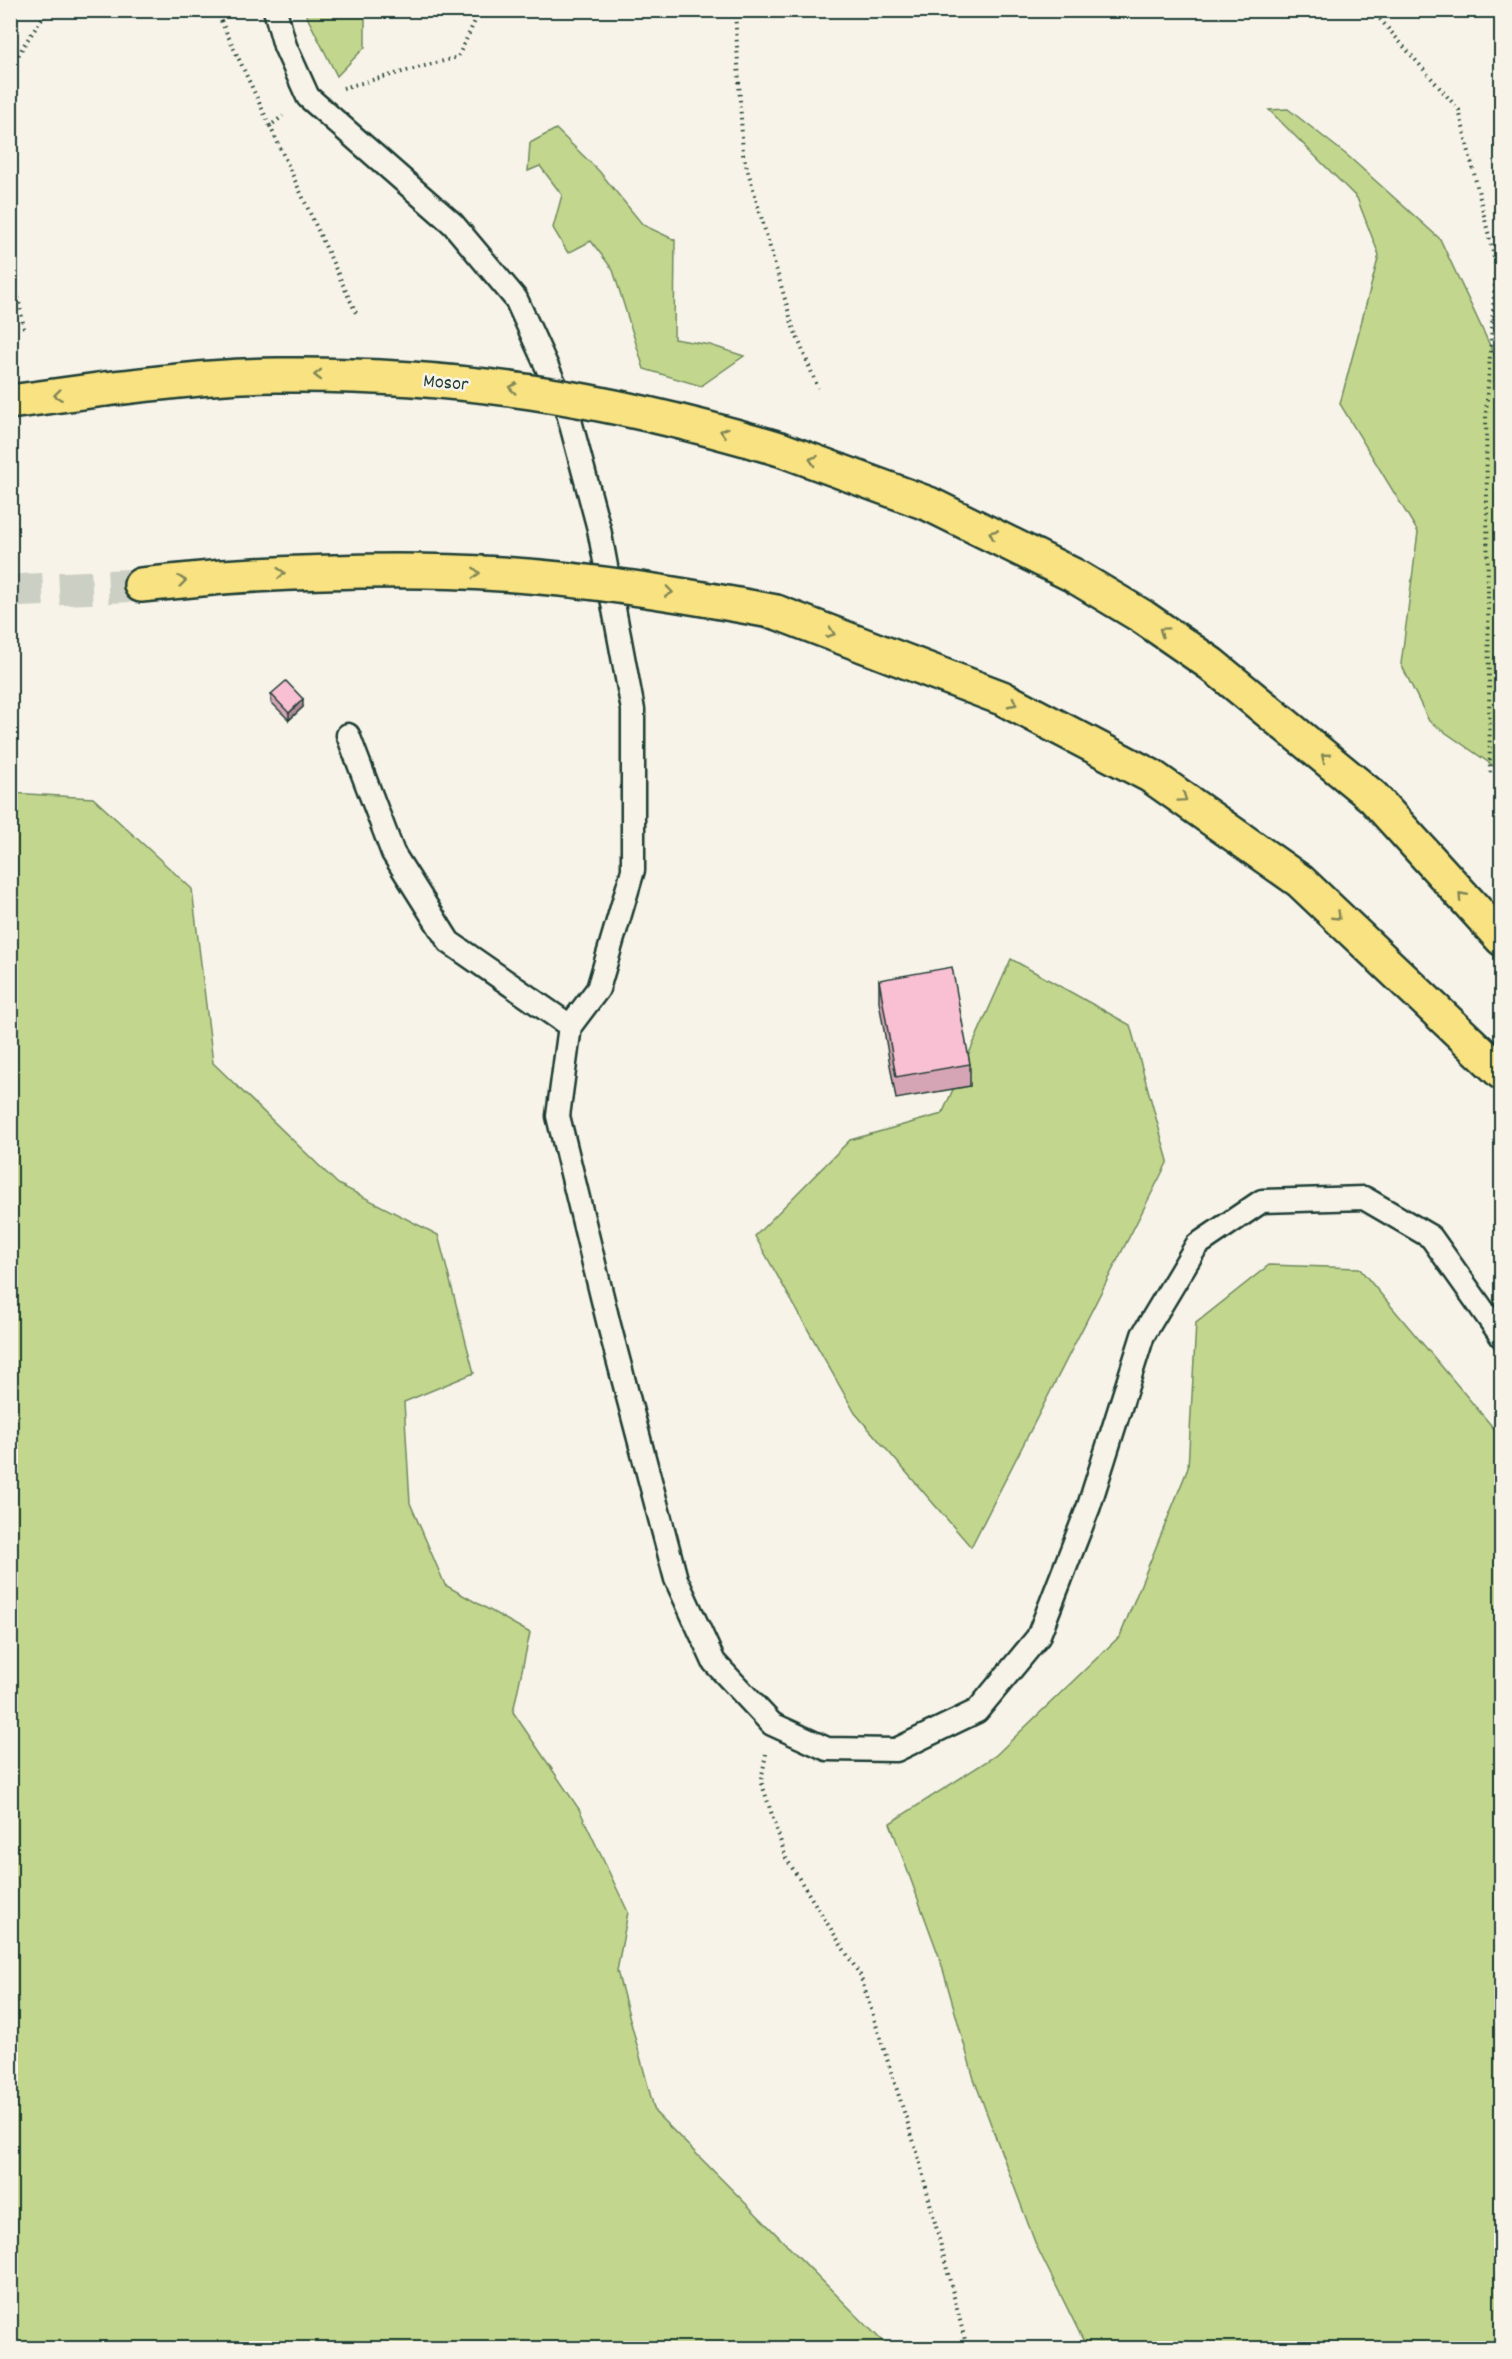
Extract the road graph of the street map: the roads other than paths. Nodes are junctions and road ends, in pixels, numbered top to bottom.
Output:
1 (274, 10) edge
2 (10, 402) edge
3 (141, 585) tunnel mouth
4 (348, 735) dead end
5 (1502, 939) edge
6 (570, 1026) junction
7 (1502, 1073) edge
8 (1502, 1337) edge

1 - 6 lane
5 -> 2 highway, Mosor, bridge
3 -> 7 highway, bridge
4 - 6 lane
6 - 8 lane

